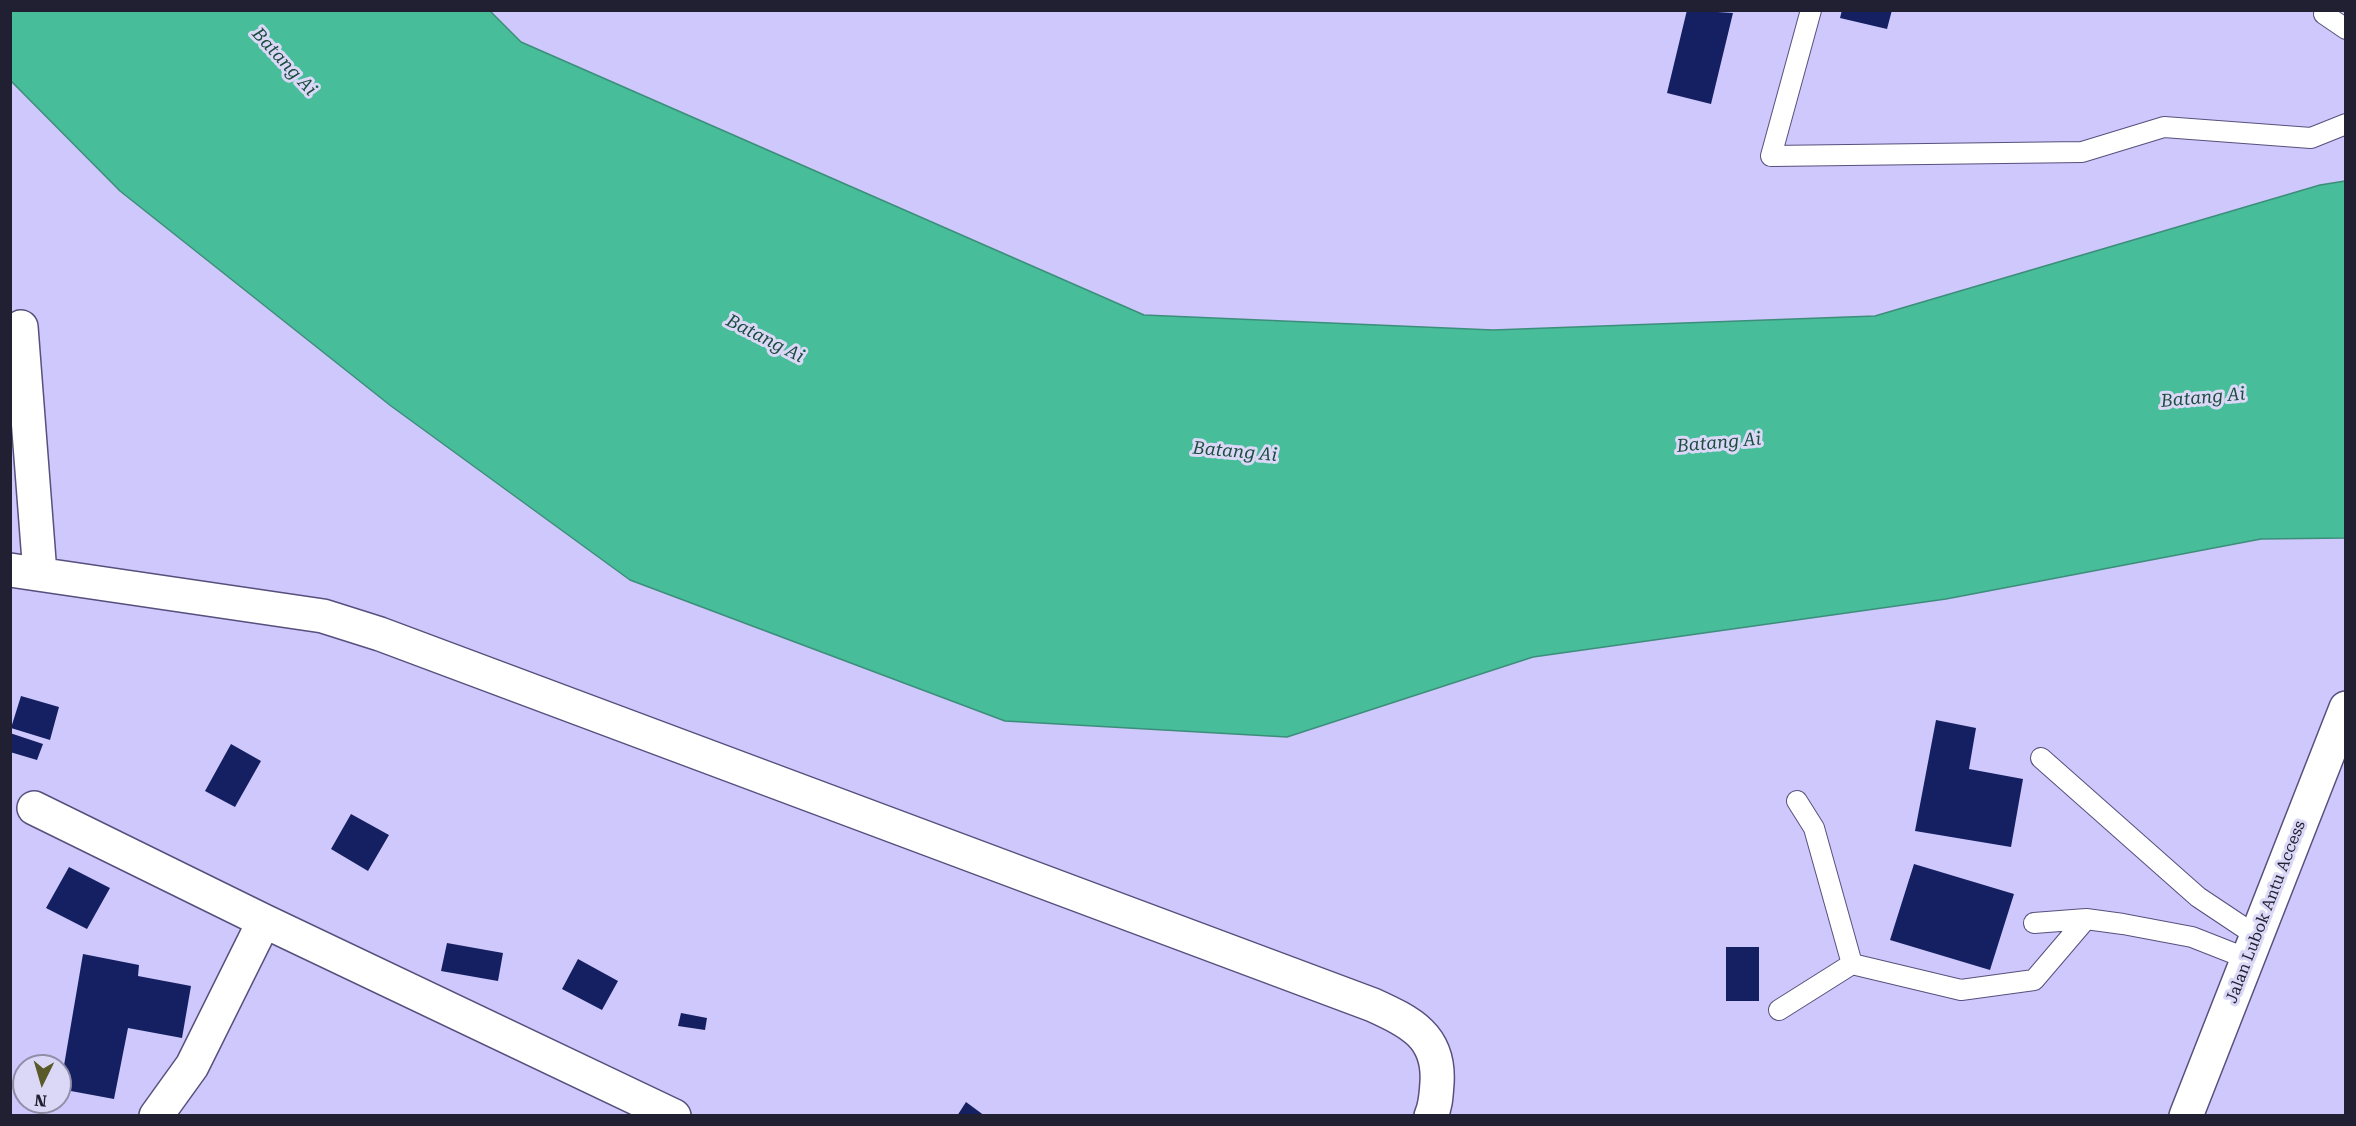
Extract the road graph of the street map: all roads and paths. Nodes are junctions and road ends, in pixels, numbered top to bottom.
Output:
1 (1811, 10) edge
2 (2324, 15) dead end
3 (2346, 29) edge
4 (2346, 124) edge
5 (21, 327) dead end
6 (26, 572) edge
7 (2346, 708) edge
8 (2041, 758) dead end
9 (1797, 801) dead end
10 (34, 808) dead end
11 (2086, 919) junction
12 (264, 921) junction
13 (2034, 923) dead end
14 (2253, 948) junction
15 (1852, 964) junction
16 (1779, 1010) dead end
17 (156, 1116) edge
18 (674, 1116) edge
19 (1431, 1116) edge
20 (2186, 1116) edge

1 - 4 lane
2 - 3 lane
5 - 6 street
6 - 19 street
7 - 14 street, Jalan Lubok Antu Access
8 - 14 lane
9 - 15 lane
10 - 12 street
11 - 13 lane
11 - 14 lane
11 - 15 lane
12 - 17 street
12 - 18 street
14 - 20 street, Jalan Lubok Antu Access
15 - 16 lane

